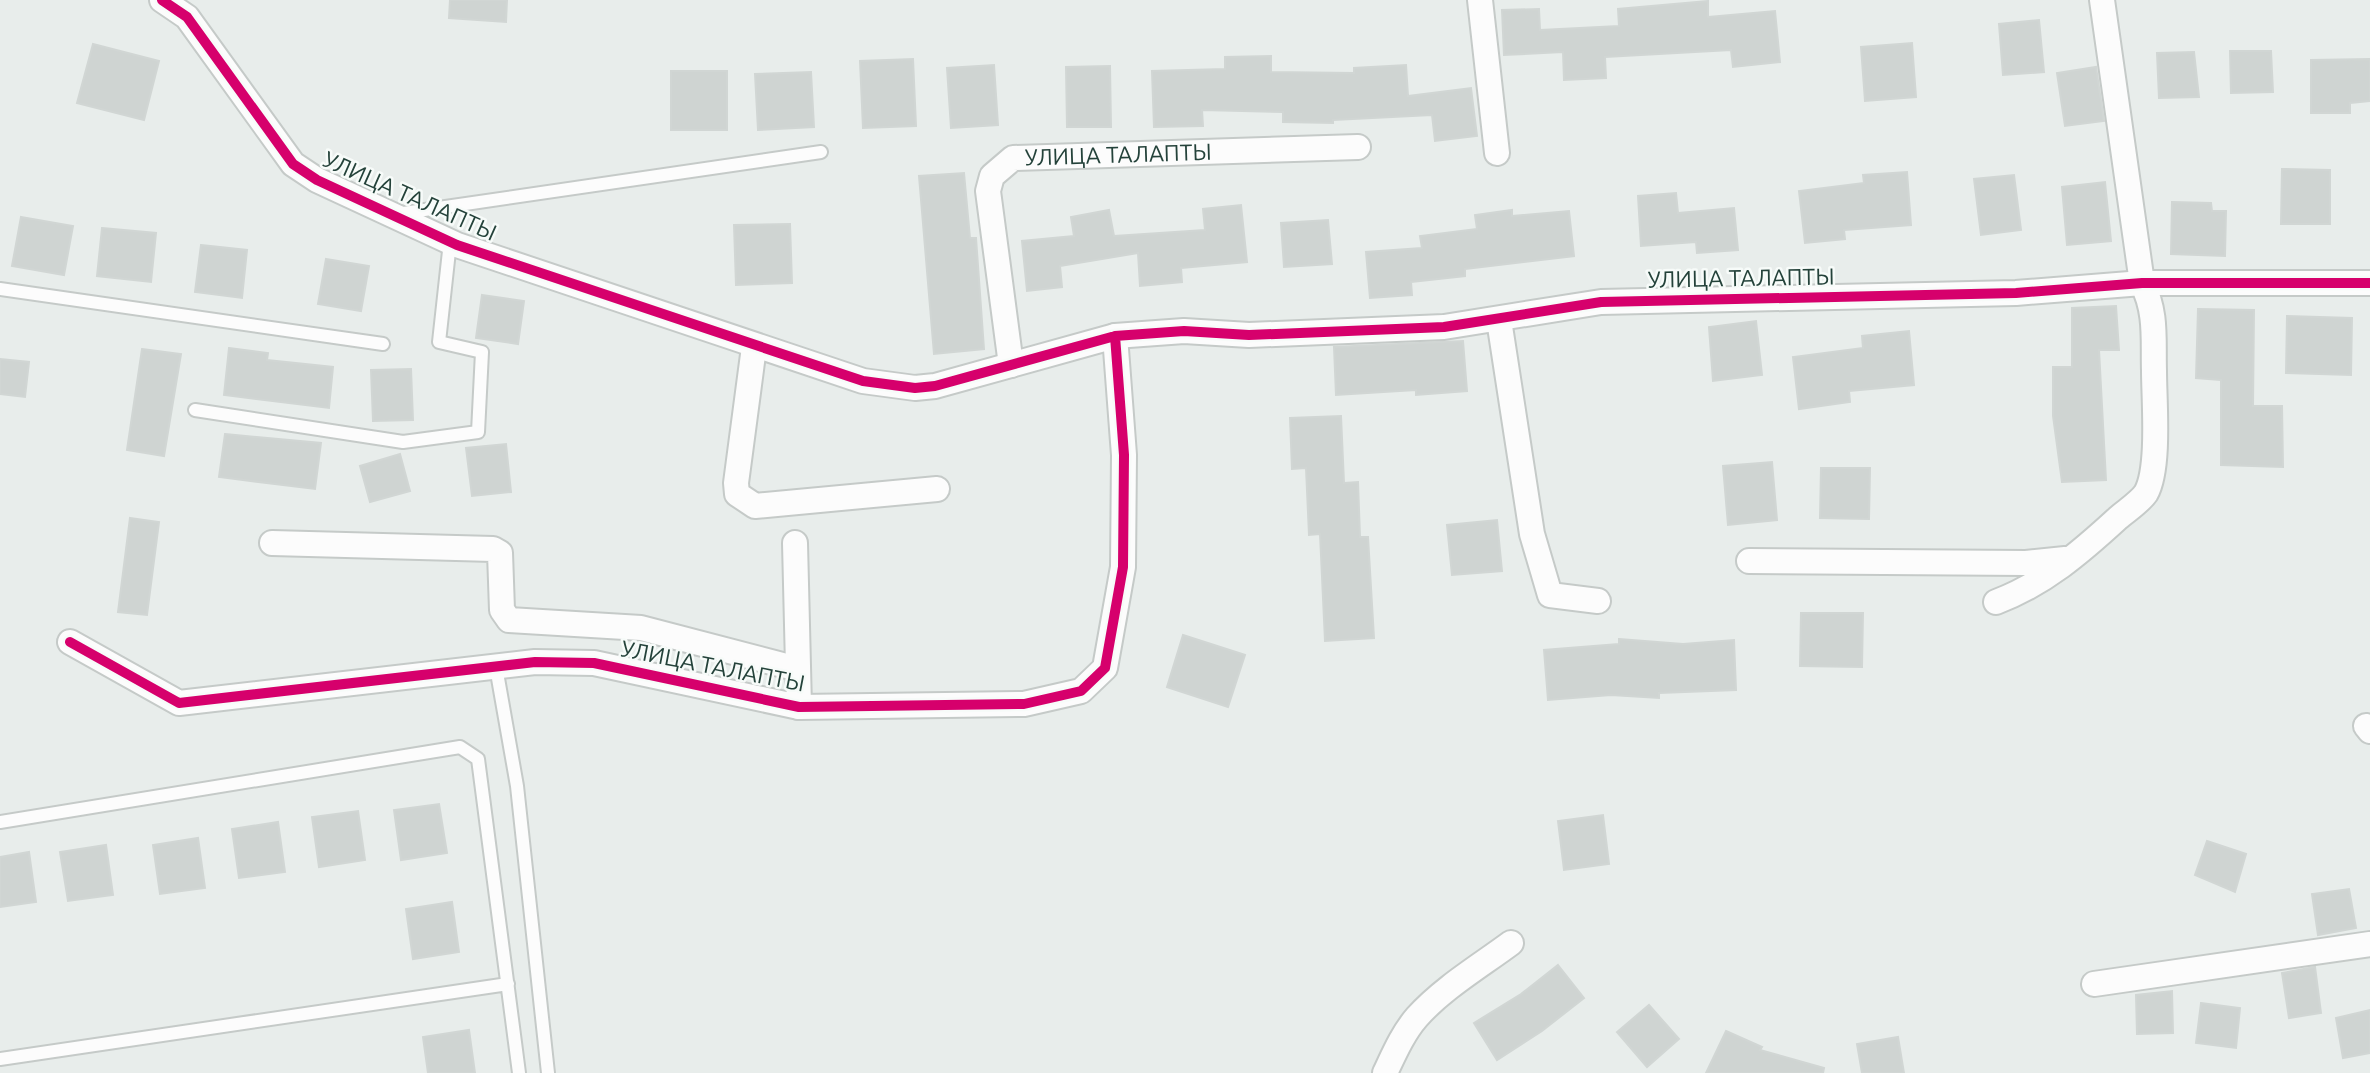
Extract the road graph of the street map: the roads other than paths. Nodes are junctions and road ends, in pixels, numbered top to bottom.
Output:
1 (162, 0) edge
2 (1480, 0) edge
3 (2102, 0) edge
4 (1357, 147) dead end
5 (821, 152) dead end
6 (1497, 153) dead end
7 (394, 214) junction
8 (450, 242) junction
9 (2142, 283) junction
10 (2370, 283) edge
11 (0, 289) edge
12 (1499, 320) junction
13 (1115, 336) junction
14 (383, 344) dead end
15 (754, 347) junction
16 (1011, 365) junction
17 (195, 410) dead end
18 (937, 489) dead end
19 (272, 542) dead end
20 (795, 543) dead end
21 (2076, 558) junction
22 (1749, 561) dead end
23 (1598, 601) dead end
24 (1996, 602) dead end
25 (70, 642) dead end
26 (496, 667) junction
27 (798, 668) junction
28 (799, 707) junction
29 (0, 822) edge
30 (1511, 943) dead end
31 (2370, 944) edge
32 (508, 984) junction
33 (2094, 984) dead end
34 (0, 1059) edge
35 (519, 1073) edge
36 (548, 1073) edge
37 (1385, 1073) edge

1 - 7 street, УЛИЦА ТАЛАПТЫ
2 - 6 street
3 - 9 street
4 - 16 street, УЛИЦА ТАЛАПТЫ
5 - 7 lane
7 - 8 street, УЛИЦА ТАЛАПТЫ
8 - 15 street, УЛИЦА ТАЛАПТЫ
8 - 17 lane
9 - 10 street, УЛИЦА ТАЛАПТЫ
9 - 12 street, УЛИЦА ТАЛАПТЫ
9 - 21 street
11 - 14 lane
12 - 13 street, УЛИЦА ТАЛАПТЫ
12 - 23 street
13 - 16 street, УЛИЦА ТАЛАПТЫ
13 - 28 street, УЛИЦА ТАЛАПТЫ
15 - 16 street, УЛИЦА ТАЛАПТЫ
15 - 18 street
19 - 27 street
20 - 27 street
21 - 22 street
21 - 24 street
25 - 26 street, УЛИЦА ТАЛАПТЫ
26 - 28 street, УЛИЦА ТАЛАПТЫ
26 - 36 lane
27 - 28 street
29 - 32 lane
30 - 37 street
31 - 33 street
32 - 34 lane
32 - 35 lane

